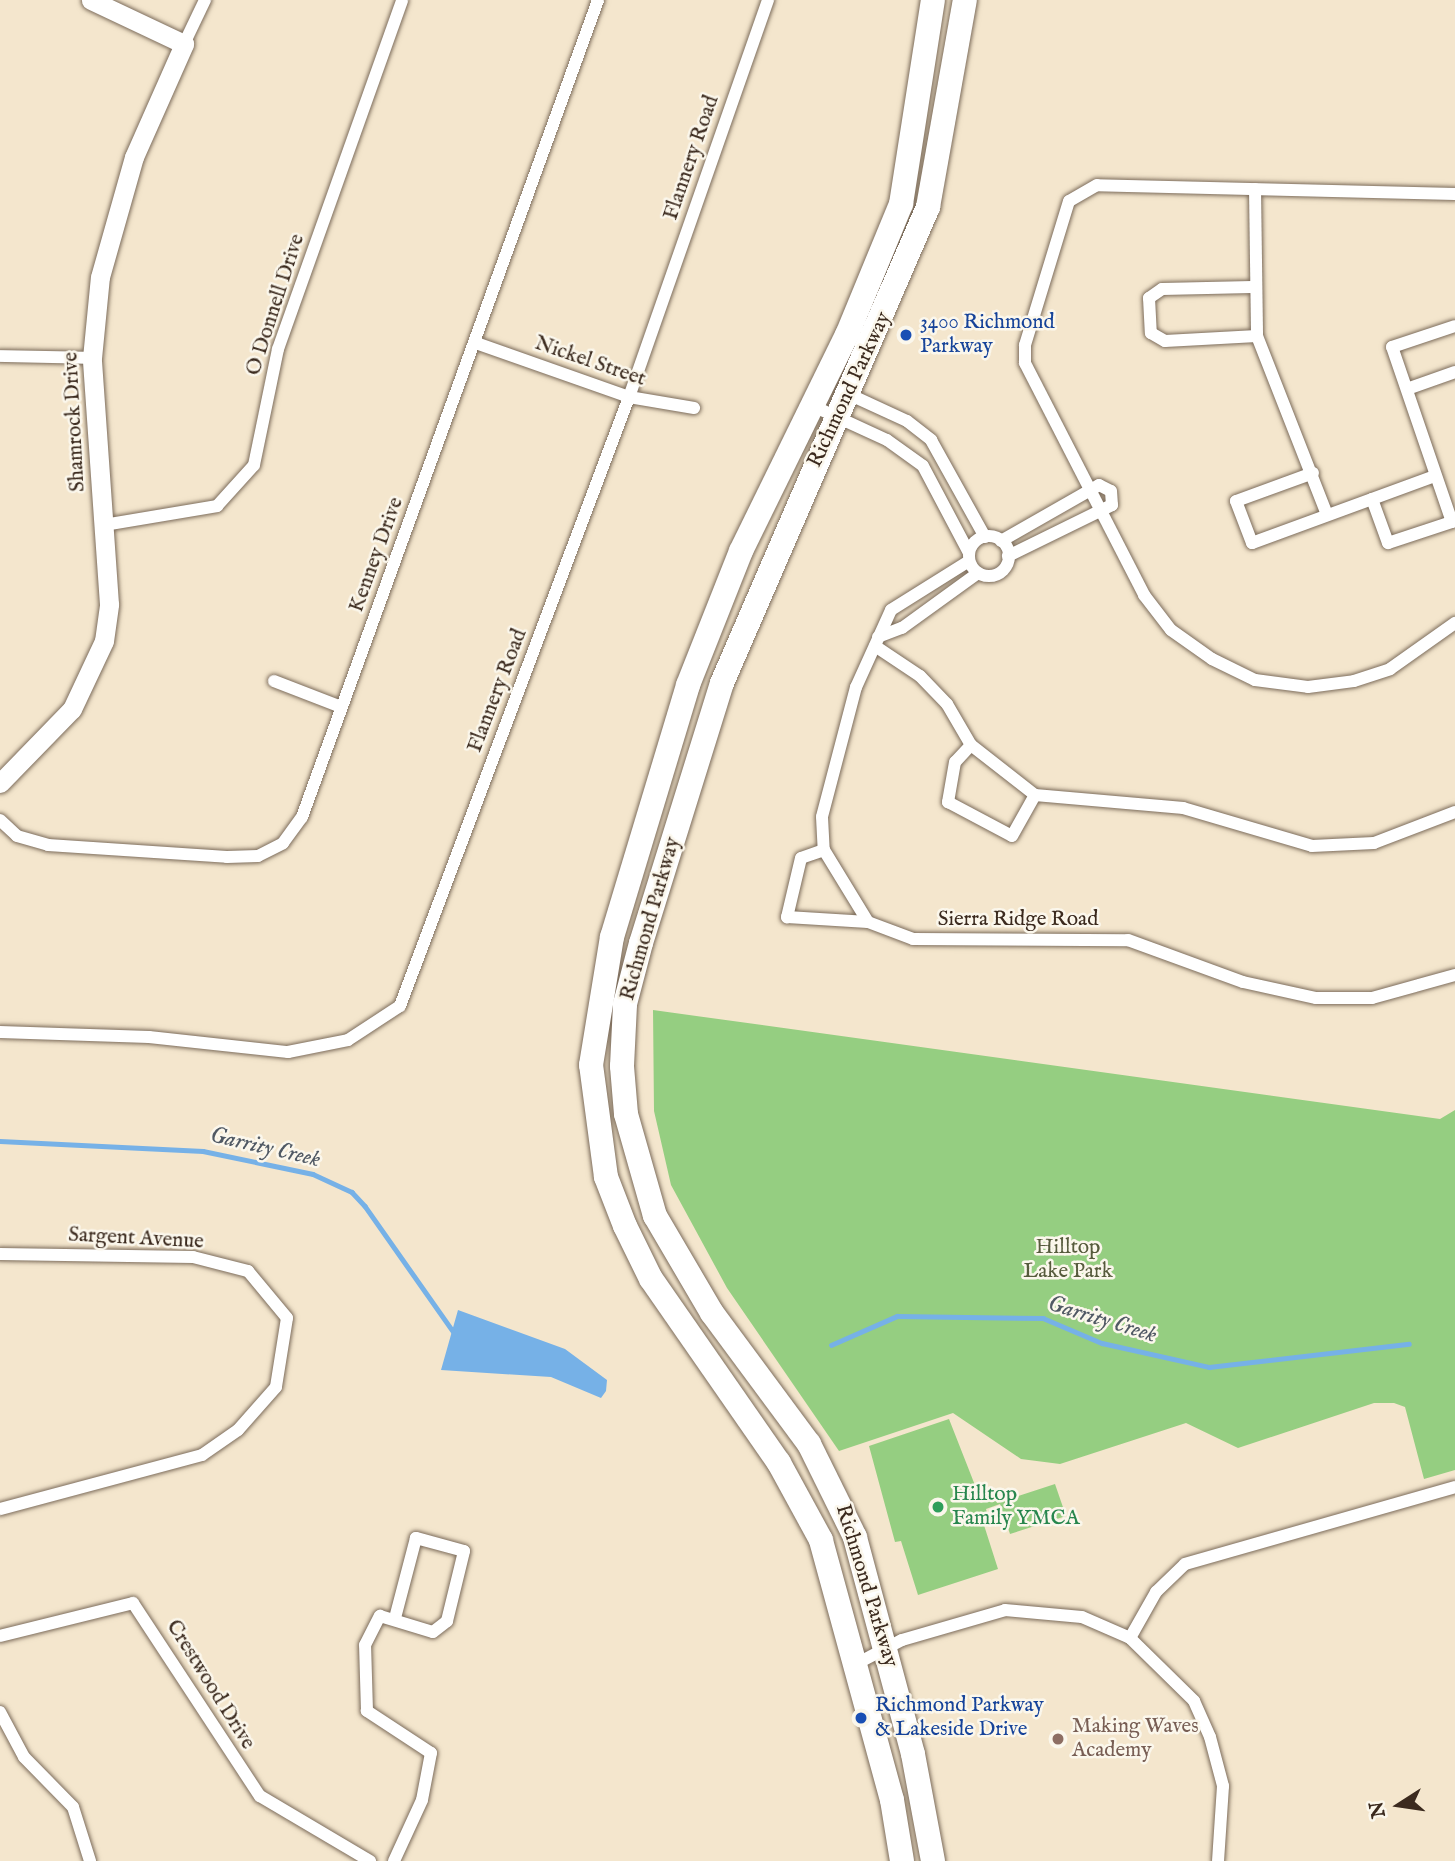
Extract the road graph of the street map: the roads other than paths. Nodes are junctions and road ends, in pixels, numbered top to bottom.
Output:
1 (91, 0) edge
2 (205, 0) edge
3 (402, 0) edge
4 (598, 0) edge
5 (768, 0) edge
6 (933, 0) edge
7 (965, 0) edge
8 (184, 44) junction
9 (1255, 189) junction
10 (1455, 194) edge
11 (1252, 287) junction
12 (1455, 326) edge
13 (1257, 337) junction
14 (476, 344) junction
15 (0, 356) edge
16 (92, 358) junction
17 (1455, 372) edge
18 (824, 384) junction
19 (1406, 390) junction
20 (849, 394) junction
21 (629, 397) junction
22 (813, 406) junction
23 (694, 408) dead end
24 (839, 418) junction
25 (1313, 473) junction
26 (1435, 476) junction
27 (1091, 489) junction
28 (1372, 499) junction
29 (1103, 510) junction
30 (1328, 515) junction
31 (1042, 517) junction
32 (104, 525) junction
33 (1052, 535) junction
34 (985, 537) junction
35 (1001, 541) junction
36 (1008, 556) junction
37 (969, 557) junction
38 (978, 573) junction
39 (1455, 623) edge
40 (877, 641) junction
41 (274, 681) dead end
42 (341, 707) junction
43 (971, 745) junction
44 (0, 783) edge
45 (1035, 795) junction
46 (1455, 812) edge
47 (0, 820) edge
48 (824, 850) junction
49 (868, 922) junction
50 (1455, 975) edge
51 (0, 1032) edge
52 (0, 1254) edge
53 (1455, 1487) edge
54 (0, 1509) edge
55 (395, 1618) junction
56 (0, 1636) edge
57 (1130, 1638) junction
58 (886, 1648) junction
59 (856, 1664) junction
60 (0, 1712) edge
61 (90, 1861) edge
62 (370, 1861) edge
63 (394, 1861) edge
64 (902, 1861) edge
65 (933, 1861) edge
66 (1218, 1861) edge

1 - 8 street
2 - 8 street, Shamrock Drive
3 - 32 street, O Donnell Drive
4 - 14 street, Kenney Drive
5 - 21 street, Flannery Road
6 - 18 highway, Richmond Parkway
7 - 20 highway, Richmond Parkway
8 - 16 street, Shamrock Drive
9 - 10 street
9 - 11 street
9 - 27 street
11 - 13 street
11 - 13 street
12 - 19 street
13 - 25 street
14 - 21 street, Nickel Street
14 - 42 street, Kenney Drive
15 - 16 street
16 - 32 street, Shamrock Drive
17 - 19 street
18 - 20 street
18 - 22 highway, Richmond Parkway
19 - 26 street
20 - 24 highway, Richmond Parkway
20 - 34 street
21 - 23 street, Nickel Street
21 - 51 street, Flannery Road
22 - 24 street
22 - 59 highway, Richmond Parkway
24 - 37 street
24 - 58 highway, Richmond Parkway
25 - 30 street
25 - 30 street
26 - 28 street
26 - 28 street
27 - 29 street
27 - 31 street
28 - 30 street
29 - 33 street
29 - 39 street
31 - 33 street
31 - 35 street
32 - 44 street, Shamrock Drive
33 - 36 street
34 - 35 street
34 - 37 street
35 - 36 street
36 - 38 street
37 - 38 street
37 - 40 street
38 - 40 street
40 - 43 street
40 - 48 street
41 - 42 street
42 - 47 street, Kenney Drive
43 - 45 street
43 - 45 street
45 - 46 street
48 - 49 street
48 - 49 street, Sierra Ridge Road
49 - 50 street, Sierra Ridge Road
52 - 54 street, Sargent Avenue
53 - 57 street
55 - 55 street
55 - 63 street
56 - 62 street, Crestwood Drive
57 - 58 street
57 - 66 street
58 - 59 street
58 - 65 highway, Richmond Parkway
59 - 64 highway, Richmond Parkway
60 - 61 street

